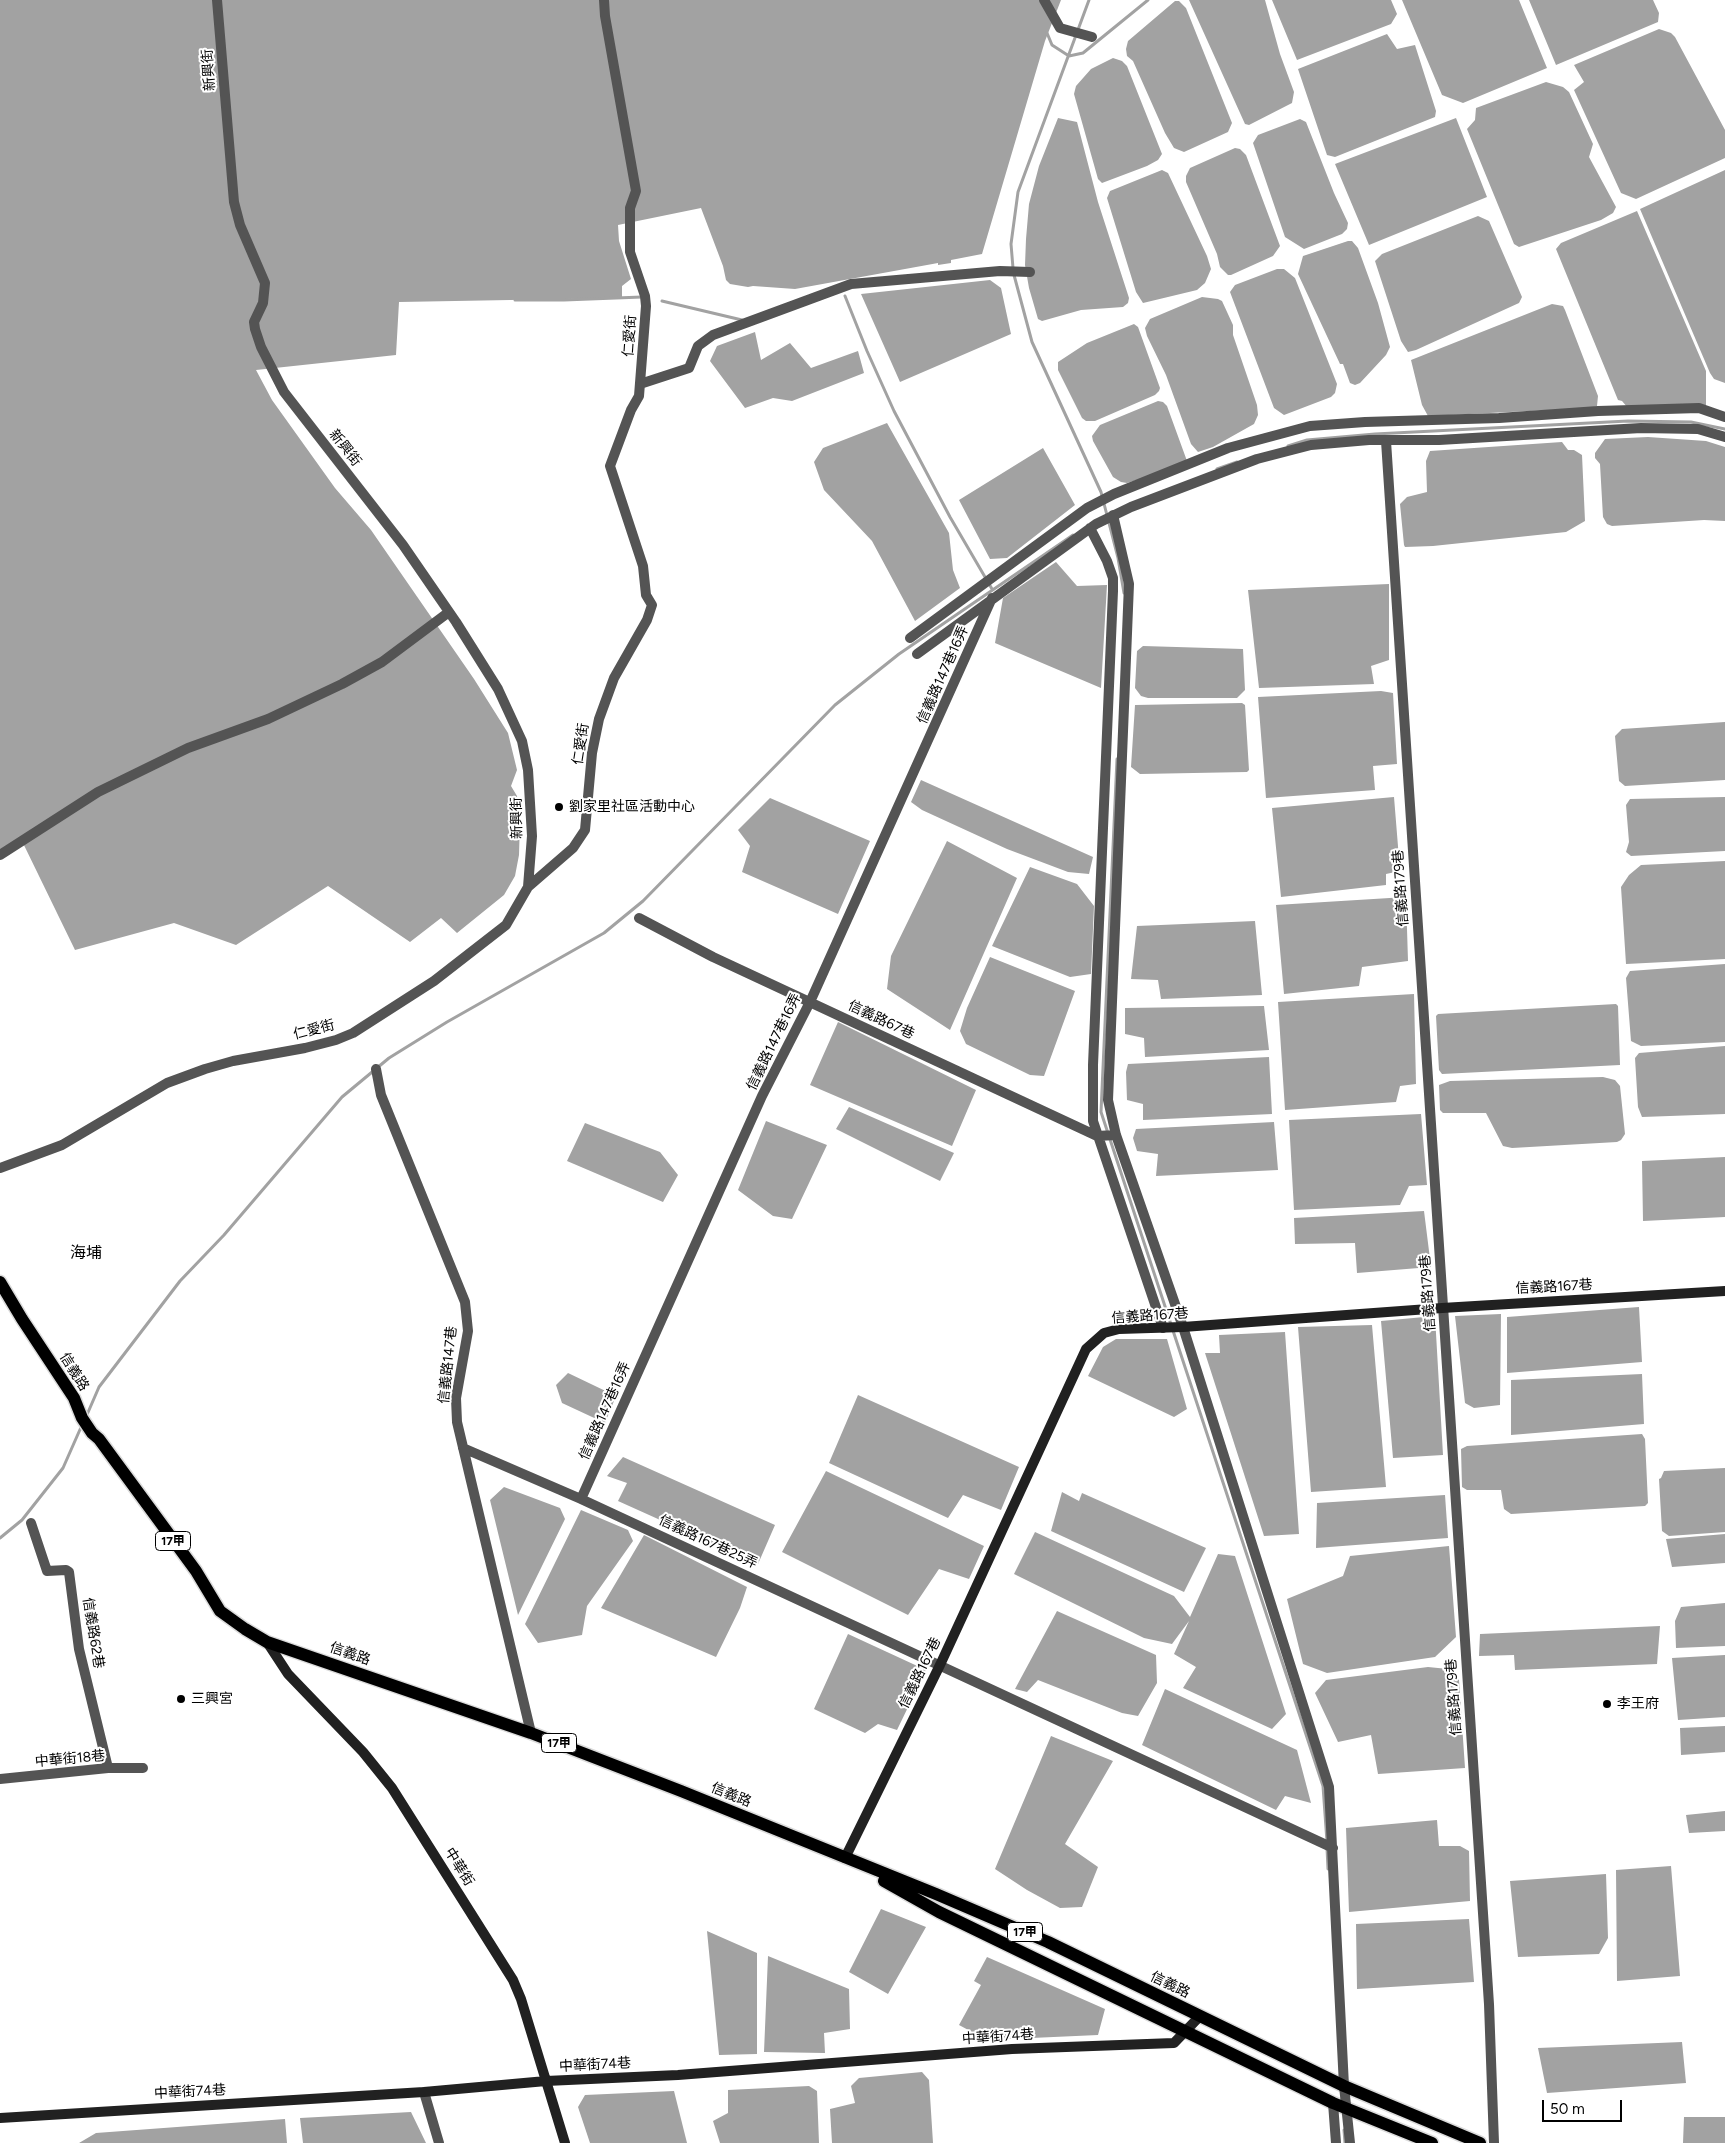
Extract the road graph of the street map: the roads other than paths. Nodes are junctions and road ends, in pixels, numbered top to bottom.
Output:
1 (217, 0) edge
2 (604, 0) edge
3 (1044, 0) edge
4 (1092, 37) dead end
5 (1027, 272) dead end
6 (640, 384) junction
7 (1725, 417) edge
8 (1725, 437) edge
9 (1386, 440) junction
10 (1110, 516) junction
11 (1093, 526) junction
12 (992, 598) junction
13 (449, 612) junction
14 (910, 638) dead end
15 (917, 654) dead end
16 (0, 854) edge
17 (528, 887) junction
18 (639, 918) dead end
19 (810, 1002) junction
20 (376, 1068) dead end
21 (1097, 1136) junction
22 (1116, 1136) junction
23 (0, 1168) edge
24 (0, 1282) edge
25 (1725, 1291) edge
26 (1442, 1308) junction
27 (1182, 1327) junction
28 (1164, 1328) junction
29 (464, 1448) junction
30 (581, 1499) junction
31 (31, 1523) dead end
32 (267, 1642) junction
33 (940, 1665) junction
34 (531, 1733) junction
35 (108, 1768) junction
36 (143, 1768) dead end
37 (0, 1779) edge
38 (1333, 1848) junction
39 (845, 1858) junction
40 (1200, 2016) junction
41 (1186, 2032) junction
42 (546, 2081) junction
43 (1344, 2086) junction
44 (424, 2092) junction
45 (1333, 2103) junction
46 (1347, 2108) junction
47 (0, 2118) edge
48 (439, 2143) edge
49 (565, 2143) edge
50 (1336, 2143) edge
51 (1350, 2143) edge
52 (1432, 2143) edge
53 (1480, 2143) edge
54 (1494, 2143) edge

1 - 13 street, 新興街
2 - 6 street, 仁愛街
3 - 4 street
5 - 6 street
6 - 17 street, 仁愛街
7 - 14 street
8 - 9 street
9 - 10 street
9 - 26 street, 信義路179巷
10 - 11 street
10 - 22 street
11 - 12 street
11 - 21 street
12 - 15 street
12 - 19 street, 信義路147巷16弄
13 - 16 street
13 - 17 street, 新興街
17 - 23 street, 仁愛街
18 - 19 street, 信義路67巷
19 - 21 street, 信義路67巷
19 - 30 street, 信義路147巷16弄
20 - 29 street, 信義路147巷
21 - 22 street, 信義路67巷
21 - 28 street
22 - 27 street
24 - 32 main road, 信義路 / 17甲
25 - 26 street, 信義路167巷
26 - 27 street, 信義路167巷
26 - 54 street, 信義路179巷
27 - 28 street, 信義路167巷
27 - 38 street
28 - 33 street, 信義路167巷
29 - 30 street, 信義路167巷25弄
29 - 34 street, 信義路147巷
30 - 33 street, 信義路167巷25弄
31 - 35 street, 信義路62巷
32 - 34 main road, 信義路 / 17甲
32 - 42 street, 中華街
33 - 38 street, 信義路167巷25弄
33 - 39 street, 信義路167巷
34 - 39 main road, 信義路 / 17甲
35 - 36 street, 中華街18巷
35 - 37 street, 中華街18巷
38 - 43 street
39 - 40 main road, 信義路 / 17甲
39 - 41 main road, 信義路 / 17甲
40 - 41 street
40 - 43 main road, 信義路 / 17甲
41 - 42 street, 中華街74巷
41 - 45 main road, 信義路 / 17甲
42 - 44 street, 中華街74巷
42 - 49 street, 中華街
43 - 46 street
43 - 53 main road, 信義路 / 17甲
44 - 47 street, 中華街74巷
44 - 48 street
45 - 46 main road, 信義路 / 17甲
45 - 50 street
46 - 51 street
46 - 52 main road, 信義路 / 17甲

